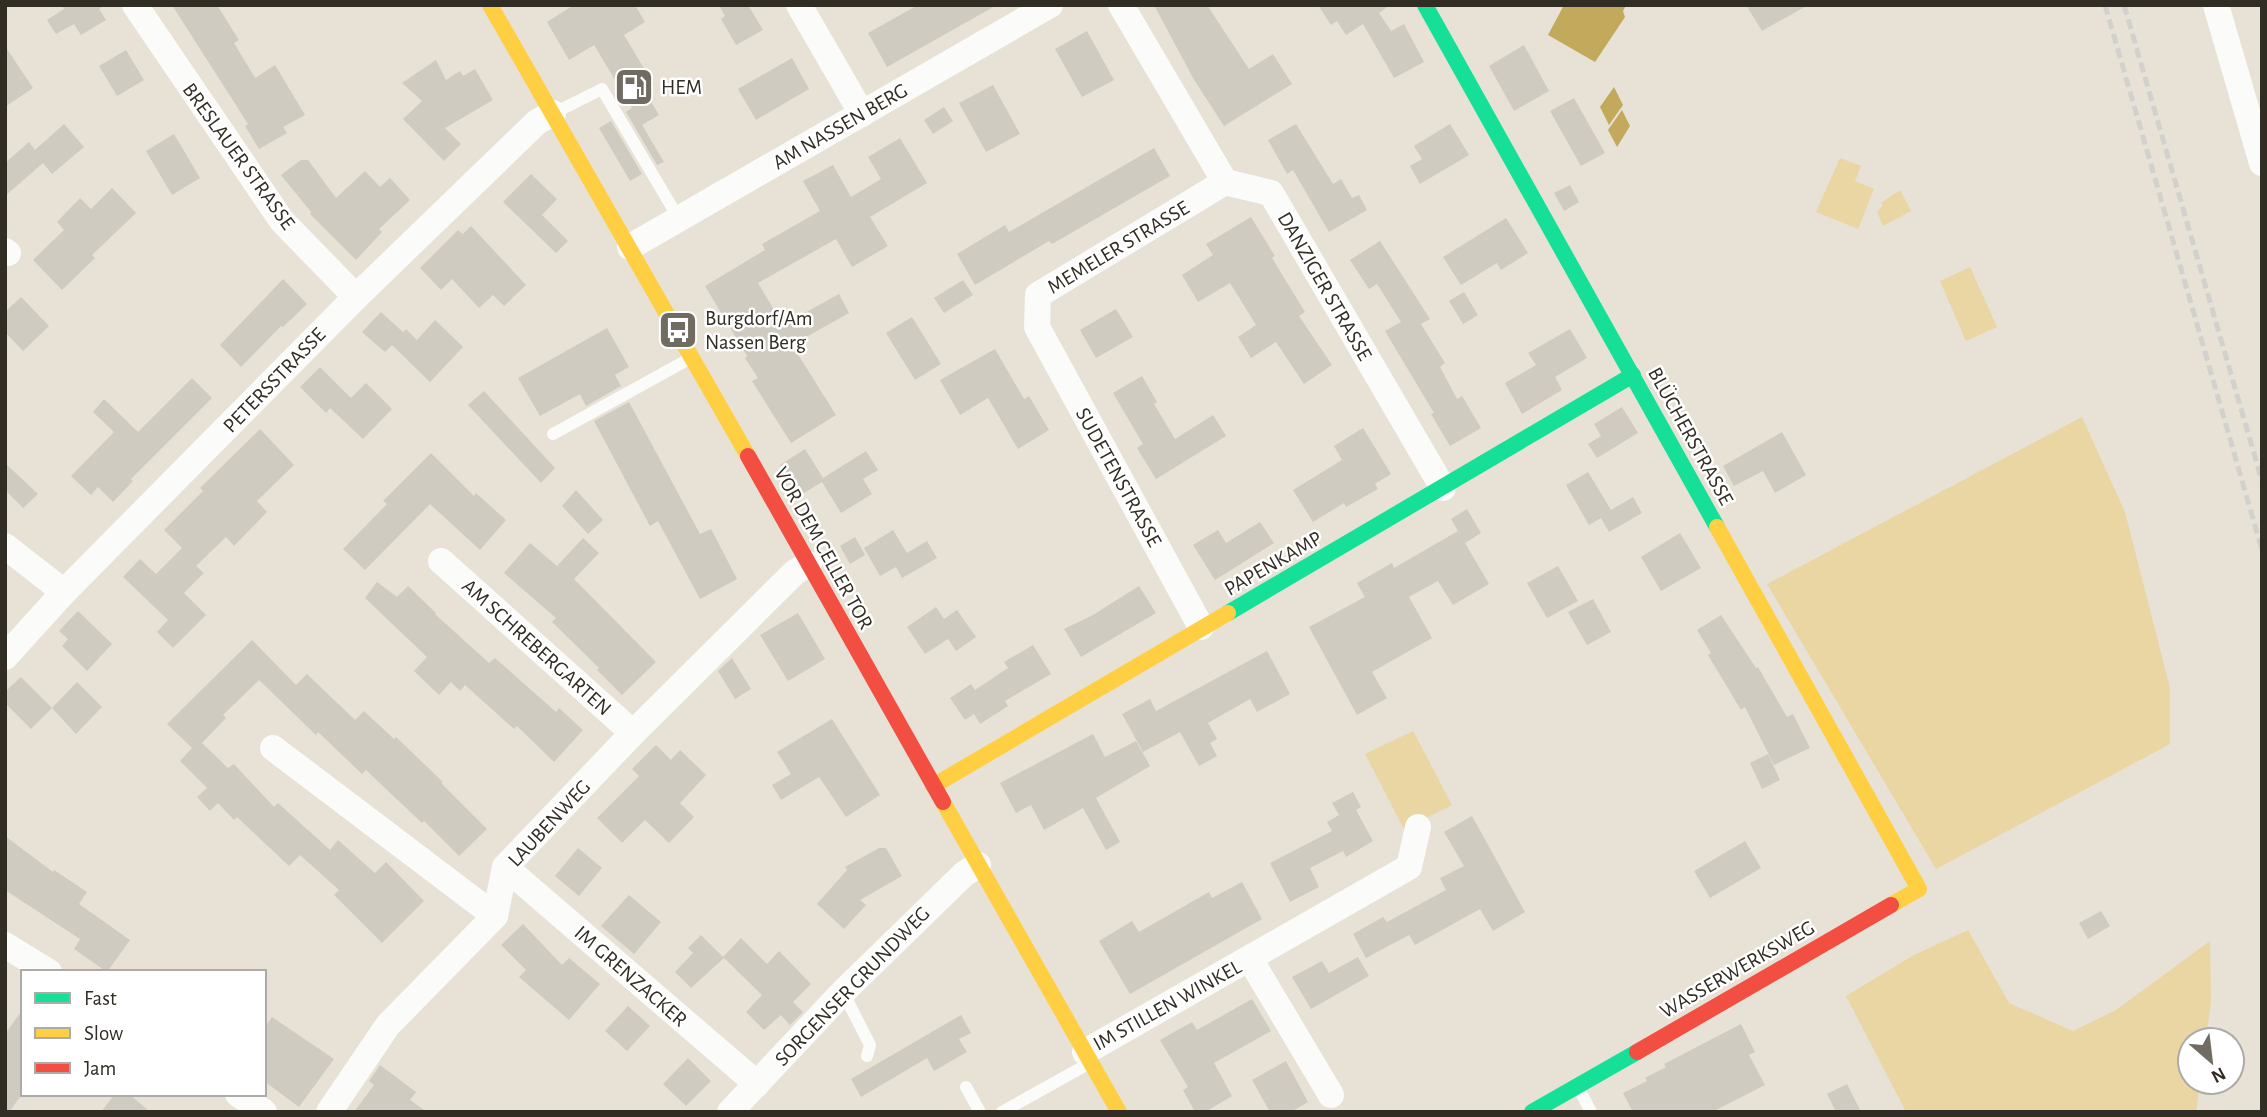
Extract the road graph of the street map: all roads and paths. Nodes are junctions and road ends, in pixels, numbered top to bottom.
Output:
1 (135, 5) edge
2 (490, 5) edge
3 (799, 5) edge
4 (1050, 5) edge
5 (1121, 5) edge
6 (1425, 5) edge
7 (2216, 5) edge
8 (553, 113) junction
9 (862, 114) junction
10 (2262, 163) edge
11 (1225, 182) junction
12 (679, 219) junction
13 (630, 247) junction
14 (356, 297) junction
15 (1037, 327) joint
16 (692, 357) junction
17 (1633, 375) junction
18 (554, 434) dead end
19 (1443, 488) junction
20 (5, 546) edge
21 (440, 561) dead end
22 (809, 564) junction
23 (64, 592) junction
24 (1201, 627) junction
25 (5, 657) edge
26 (633, 733) junction
27 (273, 747) dead end
28 (933, 786) junction
29 (1418, 827) dead end
30 (978, 865) junction
31 (505, 867) junction
32 (1919, 888) joint
33 (495, 916) junction
34 (5, 945) edge
35 (1250, 959) junction
36 (46, 970) edge
37 (843, 992) junction
38 (867, 1056) dead end
39 (1088, 1057) junction
40 (757, 1084) junction
41 (1577, 1086) junction
42 (966, 1087) dead end
43 (1331, 1095) dead end
44 (241, 1096) edge
45 (264, 1112) edge
46 (329, 1112) edge
47 (730, 1112) edge
48 (980, 1112) edge
49 (1002, 1112) edge
50 (1119, 1112) edge
51 (1532, 1112) edge
52 (1591, 1112) edge

1 - 14 street, BRESLAUER STRASSE
2 - 8 street, VOR DEM CELLER TOR
3 - 9 street
4 - 9 street, AM NASSEN BERG
5 - 11 street
6 - 17 street, BLÜCHERSTRASSE
7 - 10 street
8 - 12 lane
8 - 13 street, VOR DEM CELLER TOR
8 - 14 street, PETERSSTRASSE
9 - 12 street, AM NASSEN BERG
11 - 15 street, MEMELER STRASSE
11 - 19 street, DANZIGER STRASSE
12 - 13 street, AM NASSEN BERG
13 - 16 street, VOR DEM CELLER TOR
14 - 23 street, PETERSSTRASSE
15 - 24 street, SUDETENSTRASSE
16 - 18 lane
16 - 22 street, VOR DEM CELLER TOR
17 - 19 street, PAPENKAMP
17 - 32 street, BLÜCHERSTRASSE
19 - 24 street, PAPENKAMP
20 - 23 street
21 - 26 street, AM SCHREBERGARTEN
22 - 26 street, LAUBENWEG
22 - 28 street, VOR DEM CELLER TOR
23 - 25 street, PETERSSTRASSE
24 - 28 street, PAPENKAMP
26 - 31 street, LAUBENWEG
27 - 33 street
28 - 30 street, VOR DEM CELLER TOR
29 - 35 street, IM STILLEN WINKEL
30 - 37 street, SORGENSER GRUNDWEG
30 - 39 street, VOR DEM CELLER TOR
31 - 33 street, LAUBENWEG
31 - 40 street, IM GRENZACKER
32 - 41 street, WASSERWERKSWEG
33 - 46 street
34 - 36 street
35 - 39 street, IM STILLEN WINKEL
35 - 43 street, IM STILLEN WINKEL
37 - 38 lane
37 - 40 street, SORGENSER GRUNDWEG
39 - 49 lane
39 - 50 street, VOR DEM CELLER TOR
40 - 47 street, SORGENSER GRUNDWEG
41 - 51 street, WASSERWERKSWEG
41 - 52 lane
42 - 48 lane
44 - 45 street

